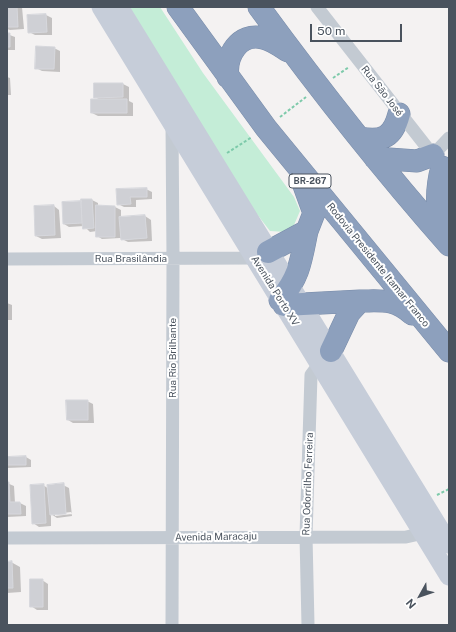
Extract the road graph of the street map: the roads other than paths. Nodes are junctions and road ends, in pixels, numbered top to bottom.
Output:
1 (101, 7) edge
2 (119, 7) edge
3 (178, 7) edge
4 (259, 7) edge
5 (317, 7) edge
6 (293, 53) junction
7 (228, 77) junction
8 (171, 92) junction
9 (399, 114) junction
10 (172, 123) junction
11 (360, 138) junction
12 (449, 138) edge
13 (375, 158) junction
14 (296, 164) junction
15 (443, 164) edge
16 (307, 231) junction
17 (446, 242) edge
18 (261, 255) junction
19 (173, 258) junction
20 (7, 259) edge
21 (289, 298) junction
22 (360, 301) junction
23 (435, 335) junction
24 (449, 351) edge
25 (325, 357) junction
26 (431, 529) junction
27 (306, 536) junction
28 (7, 538) edge
29 (173, 538) junction
30 (449, 544) edge
31 (449, 576) edge
32 (172, 625) edge
33 (308, 625) edge

1 - 10 street, Avenida Porto XV
2 - 8 street, Avenida Porto XV
3 - 7 highway, Rodovia Presidente Itamar Franco / BR-267
4 - 6 highway
5 - 9 street, Rua São José
6 - 7 highway
6 - 11 highway
7 - 14 highway, Rodovia Presidente Itamar Franco / BR-267
8 - 10 street, Rua Rio Brilhante
8 - 18 street, Avenida Porto XV
9 - 11 highway
9 - 15 street, Rua São José
10 - 18 street, Avenida Porto XV
10 - 19 street, Rua Rio Brilhante
11 - 13 highway
12 - 15 street
13 - 15 highway
13 - 17 highway
14 - 16 highway
14 - 23 highway, Rodovia Presidente Itamar Franco / BR-267
15 - 17 highway
16 - 18 highway
16 - 21 highway
18 - 19 street, Rua Brasilândia
18 - 21 street, Avenida Porto XV
19 - 20 street, Rua Brasilândia
19 - 29 street, Rua Rio Brilhante
21 - 22 highway
21 - 25 street, Avenida Porto XV
22 - 23 highway
22 - 25 highway
23 - 24 highway, Rodovia Presidente Itamar Franco / BR-267
25 - 26 street, Avenida Porto XV
25 - 27 street, Rua Odorrilho Ferreira
26 - 27 street, Avenida Maracaju
26 - 30 street, Avenida Porto XV
26 - 31 street, Avenida Porto XV
27 - 29 street, Avenida Maracaju
27 - 33 street, Rua Odorrilho Ferreira
28 - 29 street, Avenida Maracaju
29 - 32 street, Rua Rio Brilhante

